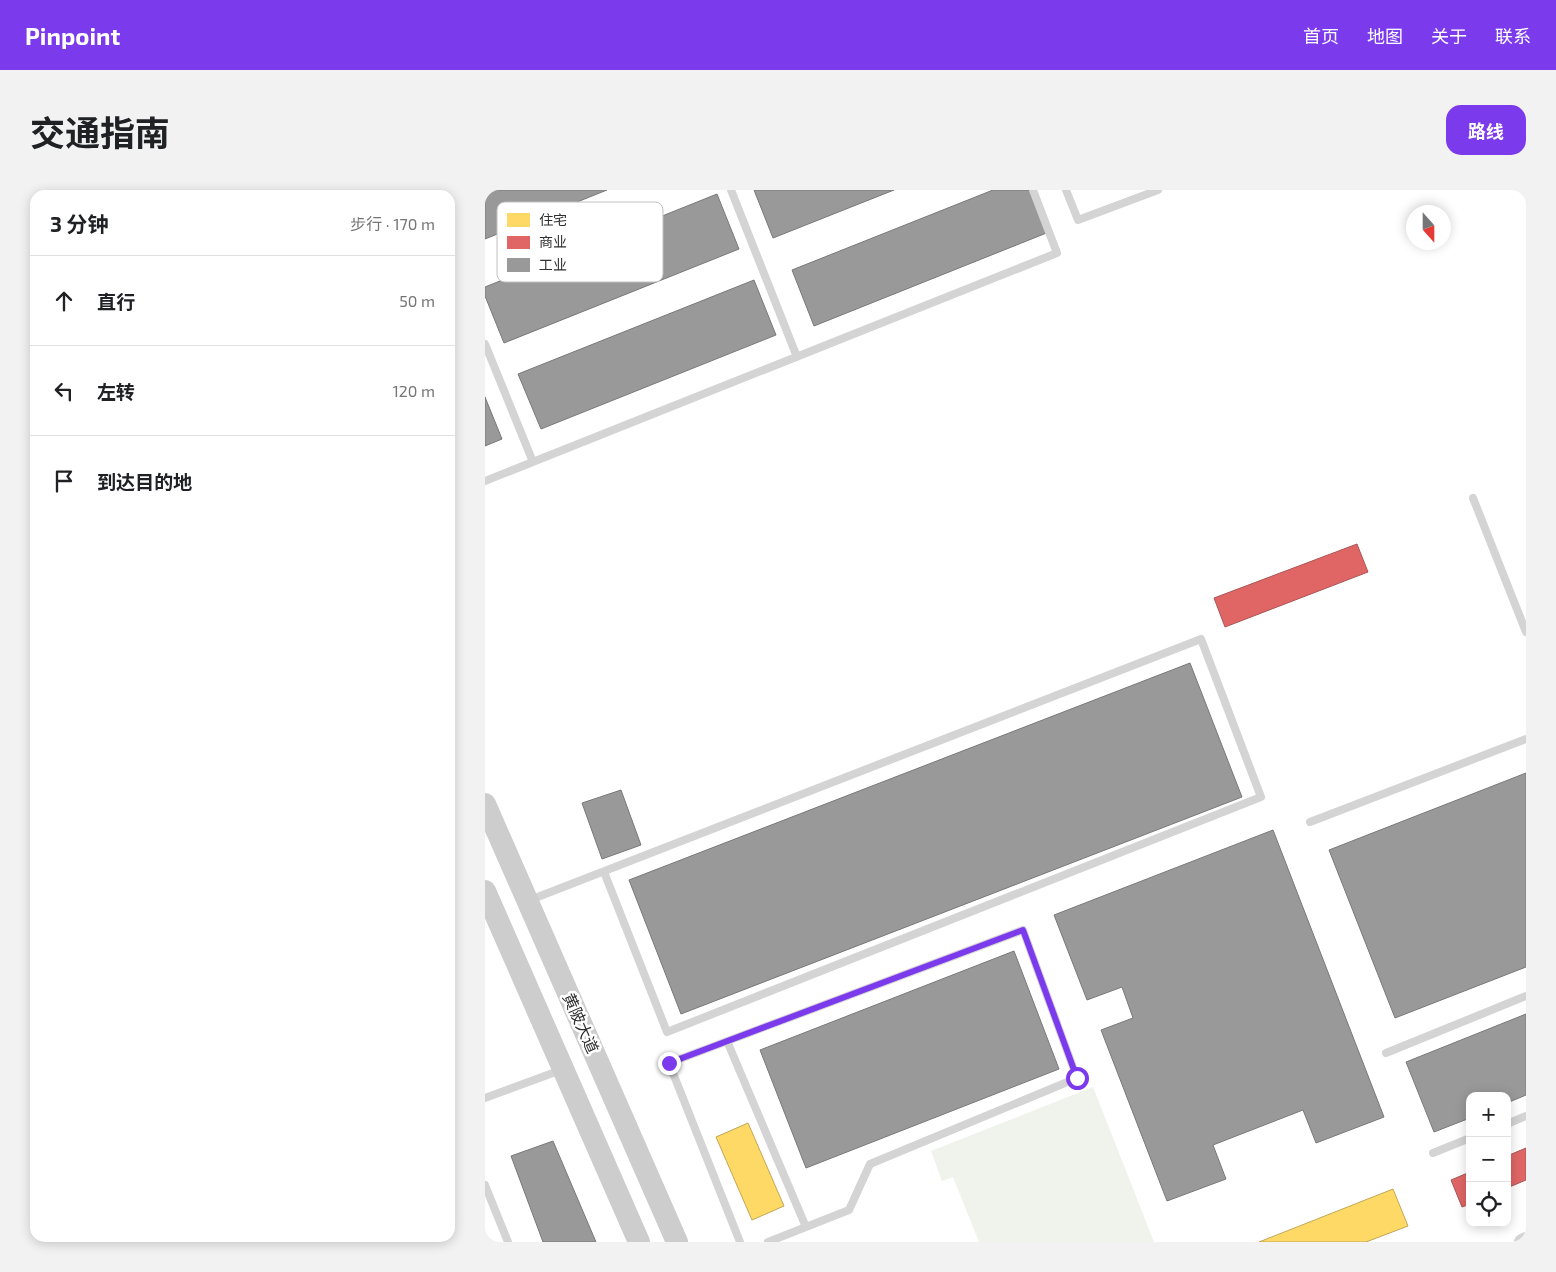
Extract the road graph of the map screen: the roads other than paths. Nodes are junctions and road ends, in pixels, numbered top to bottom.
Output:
1 (731, 190) edge
2 (1033, 190) edge
3 (1066, 190) edge
4 (1158, 190) edge
5 (485, 344) edge
6 (797, 357) junction
7 (533, 462) junction
8 (485, 481) edge
9 (1473, 498) dead end
10 (1526, 632) edge
11 (1526, 740) edge
12 (485, 804) edge
13 (1310, 822) dead end
14 (603, 872) junction
15 (485, 891) edge
16 (528, 901) junction
17 (1526, 996) edge
18 (727, 1041) junction
19 (1385, 1053) dead end
20 (563, 1070) junction
21 (485, 1098) edge
22 (1526, 1116) edge
23 (1511, 1122) edge
24 (1466, 1140) edge
25 (1433, 1153) dead end
26 (485, 1185) edge
27 (806, 1227) junction
28 (1526, 1240) edge
29 (507, 1242) edge
30 (639, 1242) edge
31 (677, 1242) edge
32 (740, 1242) edge
33 (768, 1242) edge
34 (1522, 1242) edge

1 - 6 lane
2 - 6 lane
3 - 4 lane
5 - 7 lane
6 - 7 lane
7 - 8 lane
9 - 10 lane
11 - 13 lane
12 - 16 street, 黄陂大道
14 - 14 lane
14 - 16 lane
15 - 20 street
16 - 31 street, 黄陂大道
17 - 19 lane
18 - 27 lane
18 - 27 lane
18 - 32 lane
20 - 21 lane
20 - 30 street
22 - 23 lane
24 - 25 lane
26 - 29 lane
27 - 33 lane
28 - 34 street

